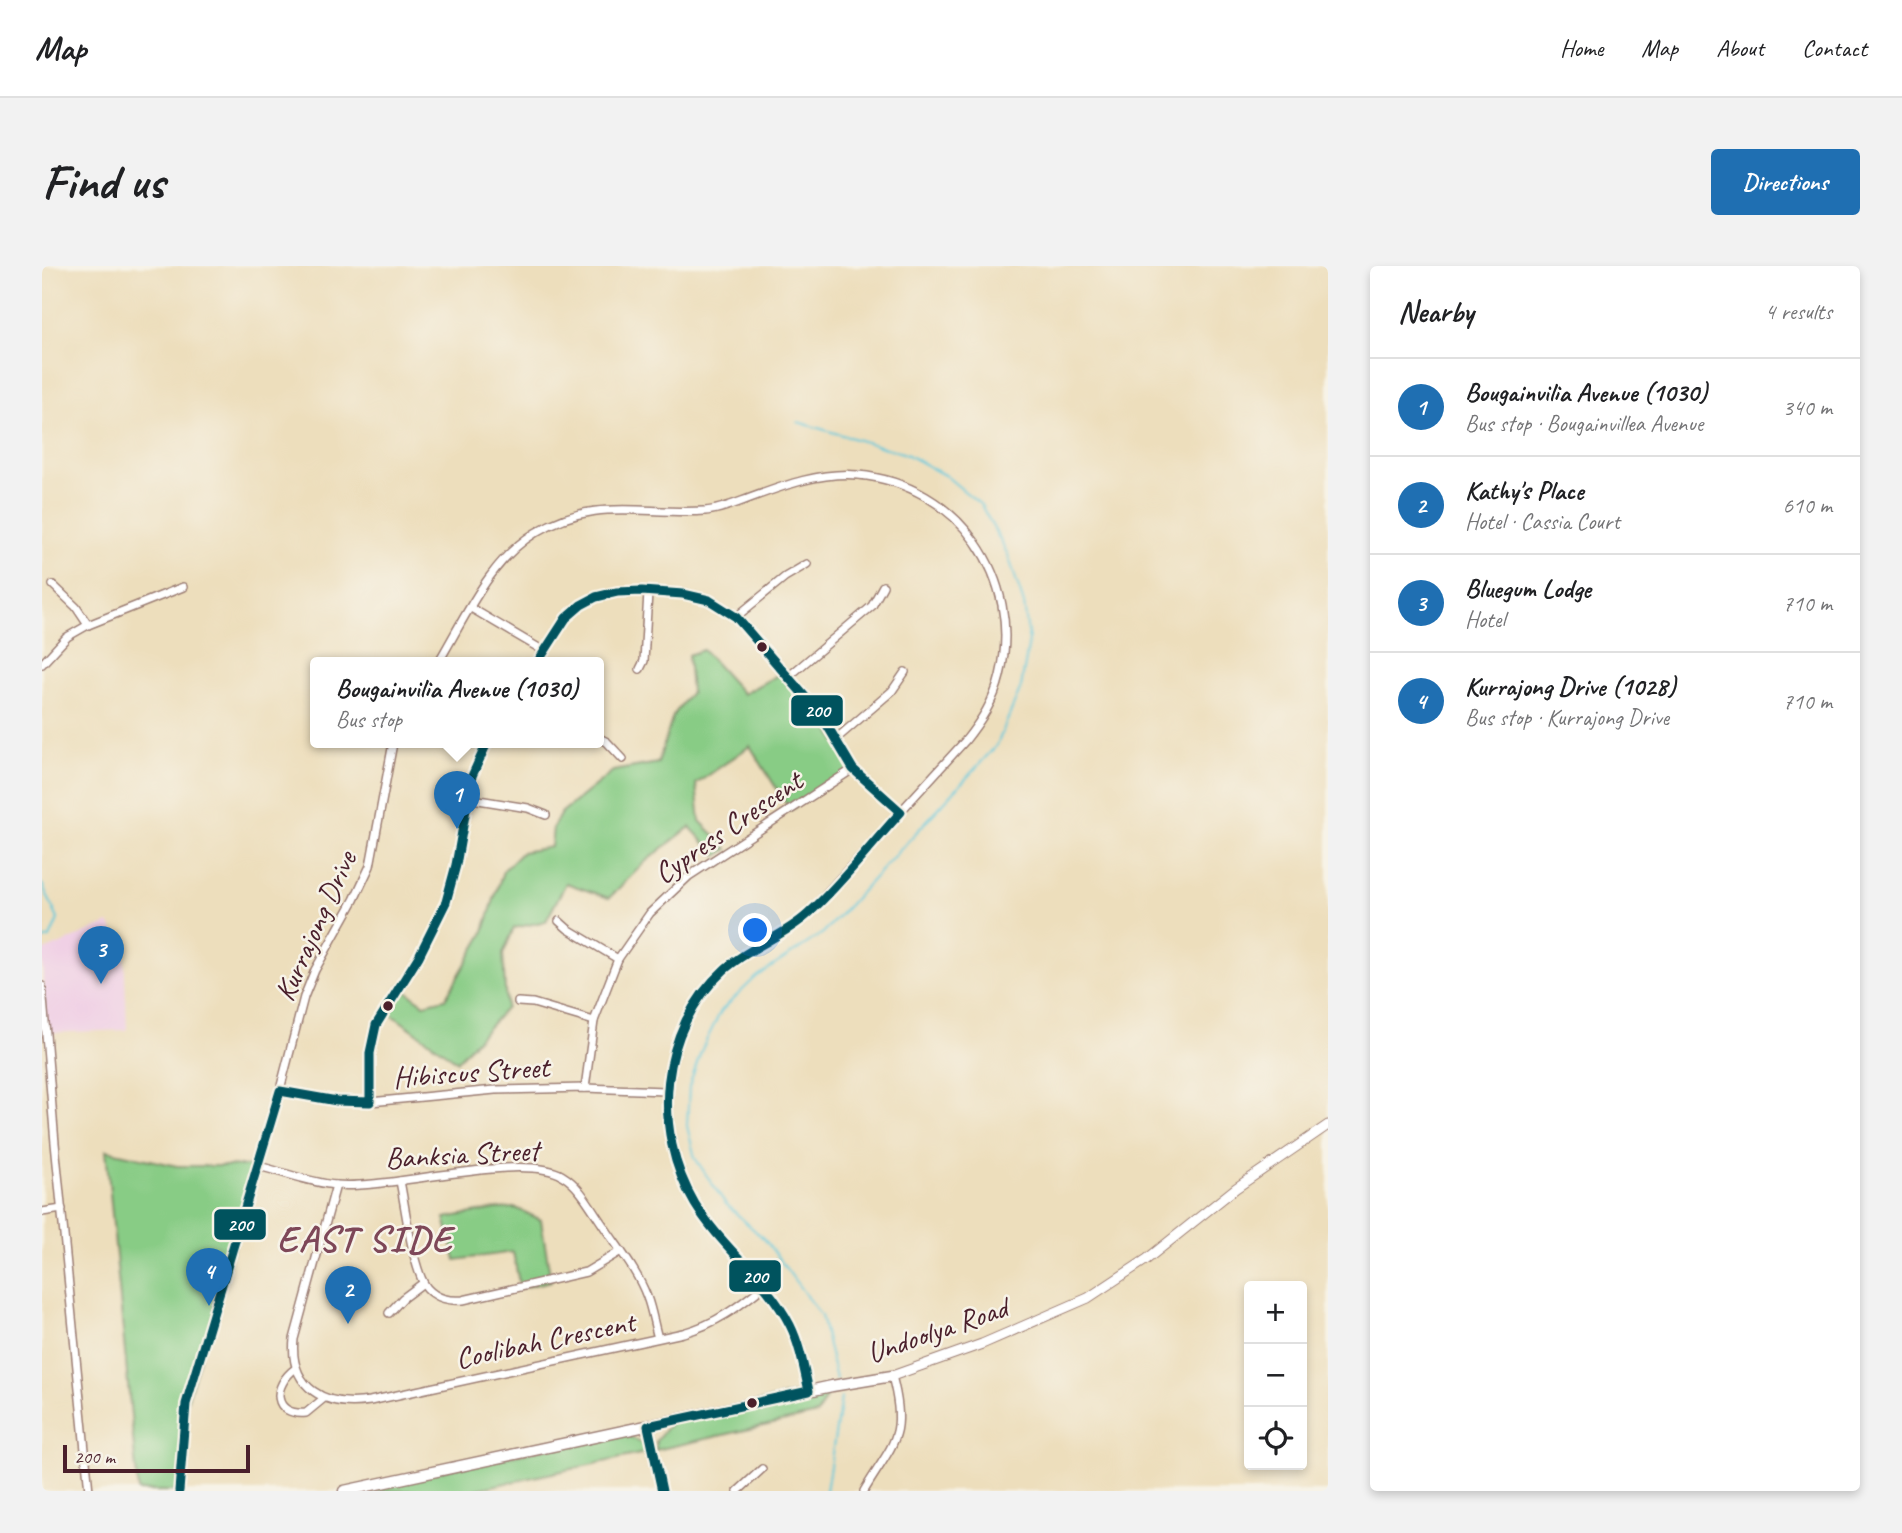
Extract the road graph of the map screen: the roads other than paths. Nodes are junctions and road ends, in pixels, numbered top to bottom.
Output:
1 (807, 564) dead end
2 (53, 585) dead end
3 (883, 586) dead end
4 (183, 587) dead end
5 (648, 593) junction
6 (471, 608) junction
7 (736, 617) junction
8 (88, 625) junction
9 (544, 651) junction
10 (442, 657) edge
11 (540, 657) edge
12 (42, 664) edge
13 (640, 669) dead end
14 (905, 673) dead end
15 (787, 678) junction
16 (836, 739) junction
17 (604, 740) edge
18 (392, 748) edge
19 (484, 748) edge
20 (623, 759) dead end
21 (853, 769) junction
22 (466, 798) junction
23 (901, 812) junction
24 (546, 815) dead end
25 (559, 921) dead end
26 (618, 959) junction
27 (42, 986) edge
28 (518, 1002) dead end
29 (594, 1021) junction
30 (585, 1088) junction
31 (280, 1091) junction
32 (665, 1091) junction
33 (370, 1102) junction
34 (1328, 1125) edge
35 (258, 1166) junction
36 (400, 1181) junction
37 (336, 1185) junction
38 (62, 1209) junction
39 (42, 1212) edge
40 (621, 1251) junction
41 (423, 1283) junction
42 (764, 1286) junction
43 (389, 1313) dead end
44 (657, 1338) junction
45 (296, 1368) junction
46 (892, 1376) junction
47 (809, 1391) junction
48 (323, 1399) junction
49 (648, 1426) junction
50 (762, 1469) dead end
51 (89, 1491) edge
52 (179, 1491) edge
53 (344, 1491) edge
54 (662, 1491) edge
55 (738, 1491) edge
56 (864, 1491) edge

1 - 7 street
2 - 8 street
3 - 15 street
4 - 8 street
5 - 7 street
5 - 9 street
5 - 13 street
6 - 9 street
6 - 10 street
6 - 23 street
7 - 15 street
8 - 12 street
9 - 11 street
14 - 16 street
15 - 16 street
16 - 21 street
17 - 20 street
18 - 31 street, Kurrajong Drive
19 - 22 street
21 - 23 street
21 - 26 street, Cypress Crescent
22 - 24 street
22 - 33 street
23 - 32 street
25 - 26 street
26 - 29 street, Cypress Crescent
27 - 38 street
28 - 29 street
29 - 30 street, Cypress Crescent
30 - 32 street, Hibiscus Street
30 - 33 street, Hibiscus Street
31 - 33 street, Hibiscus Street
31 - 35 street, Kurrajong Drive
32 - 42 street
34 - 46 street, Undoolya Road
35 - 37 street, Banksia Street
35 - 52 street, Kurrajong Drive
36 - 37 street, Banksia Street
36 - 40 street, Banksia Street
36 - 41 street
37 - 45 street
38 - 39 street
38 - 51 street
40 - 41 street
40 - 44 street, Banksia Street
41 - 43 street
42 - 44 street, Coolibah Crescent
42 - 47 street
44 - 48 street, Coolibah Crescent
45 - 48 street
45 - 48 street
46 - 47 main road, Undoolya Road
46 - 56 street
47 - 49 main road, Undoolya Road
49 - 53 main road, Undoolya Road
49 - 54 street
50 - 55 street

